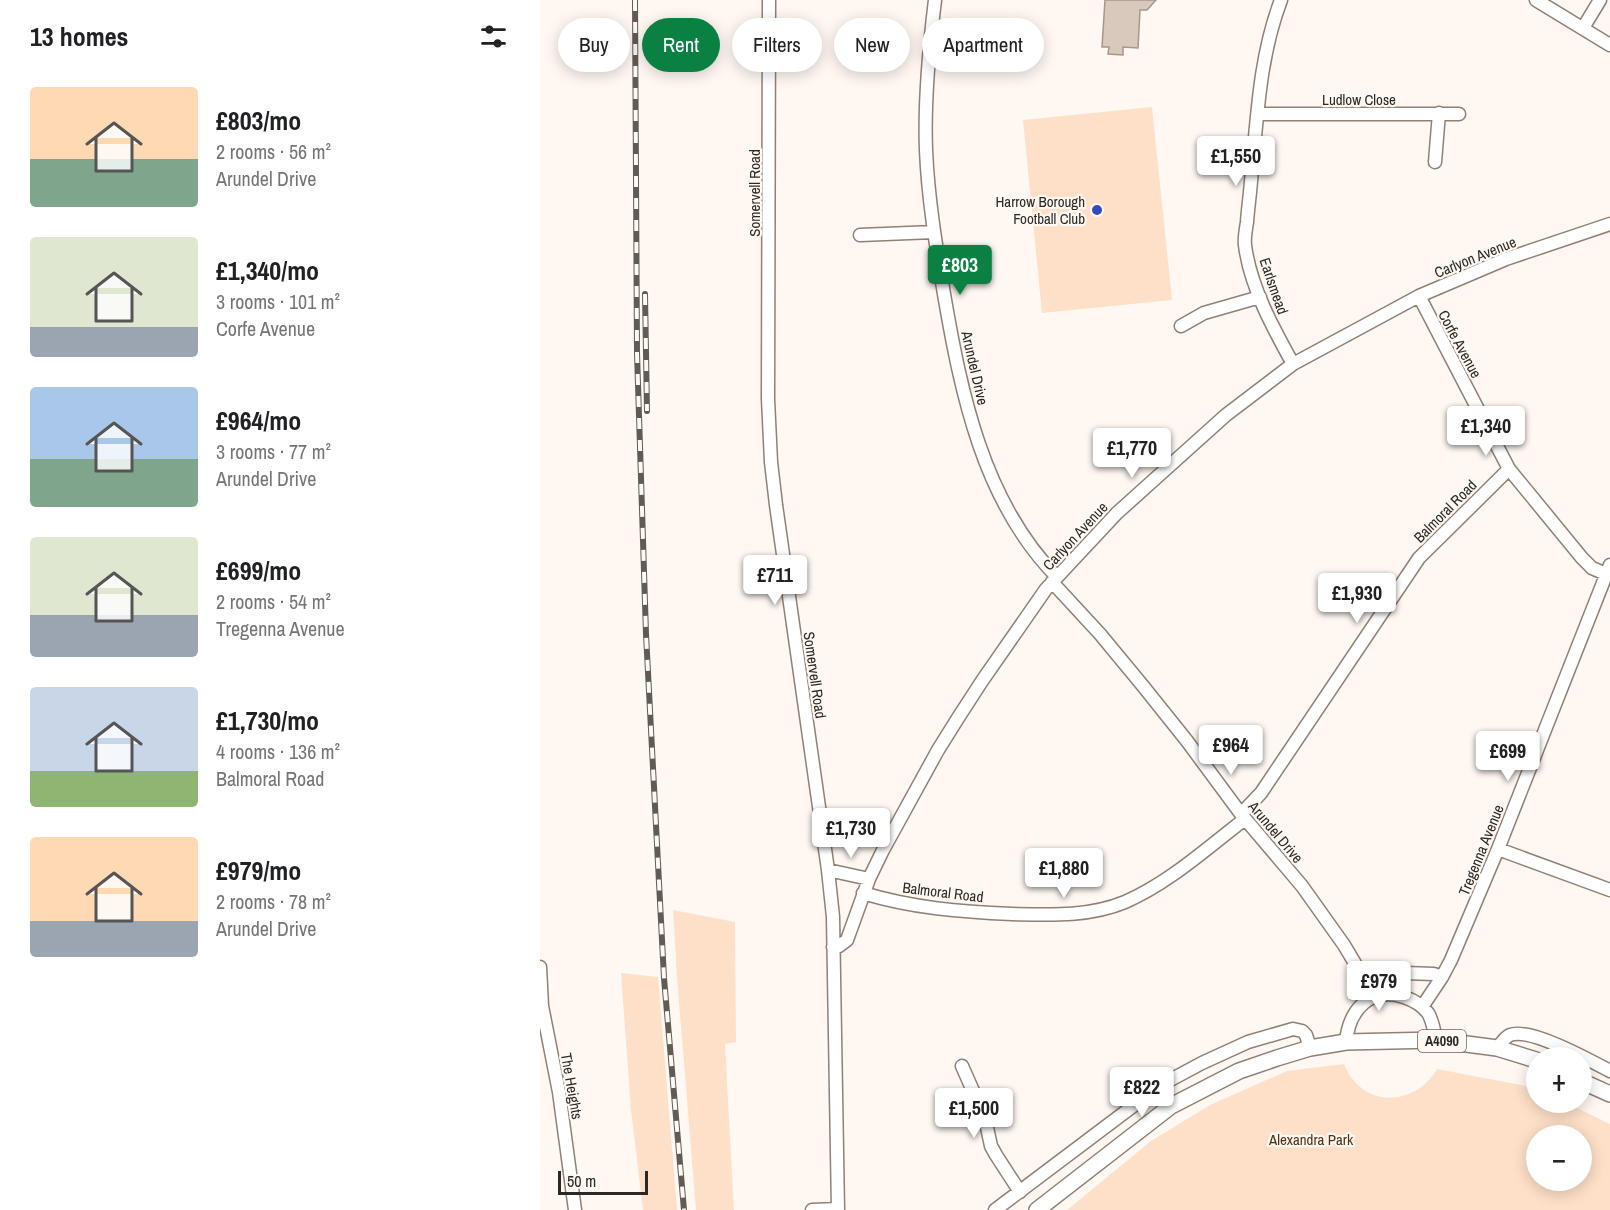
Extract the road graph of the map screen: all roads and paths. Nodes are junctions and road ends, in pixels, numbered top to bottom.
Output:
1 (770, 0) edge
2 (935, 0) edge
3 (1281, 0) edge
4 (1536, 0) edge
5 (1600, 0) edge
6 (1583, 28) junction
7 (1610, 45) edge
8 (1439, 113) junction
9 (1258, 114) junction
10 (1459, 114) dead end
11 (1435, 162) dead end
12 (1610, 224) edge
13 (934, 232) junction
14 (860, 235) dead end
15 (1419, 296) junction
16 (1260, 297) junction
17 (1180, 326) dead end
18 (1293, 364) junction
19 (1509, 468) junction
20 (1608, 570) edge
21 (1054, 579) junction
22 (1243, 816) junction
23 (1498, 849) junction
24 (828, 870) junction
25 (869, 879) junction
26 (1610, 890) edge
27 (863, 893) junction
28 (833, 947) junction
29 (540, 967) edge
30 (1363, 977) junction
31 (1442, 977) junction
32 (1375, 997) junction
33 (1422, 1007) junction
34 (1436, 1041) junction
35 (1346, 1042) junction
36 (1310, 1048) junction
37 (1497, 1048) junction
38 (1526, 1057) edge
39 (962, 1066) dead end
40 (1610, 1071) edge
41 (1592, 1086) edge
42 (1610, 1094) edge
43 (1020, 1192) junction
44 (575, 1210) edge
45 (812, 1210) edge
46 (838, 1210) edge
47 (995, 1210) edge
48 (1037, 1210) edge

1 - 24 street, Somervell Road
2 - 13 street, Arundel Drive
3 - 9 street, Earlsmead
4 - 6 street
5 - 6 street
6 - 7 street
8 - 9 street, Ludlow Close
8 - 10 street, Ludlow Close
8 - 11 street
9 - 16 street, Earlsmead
12 - 15 street, Carlyon Avenue
13 - 14 street
13 - 21 street, Arundel Drive
15 - 18 street, Carlyon Avenue
15 - 19 street, Corfe Avenue
16 - 17 street
16 - 18 street, Earlsmead
18 - 21 street, Carlyon Avenue
19 - 20 street, Corfe Avenue
19 - 22 street, Balmoral Road
20 - 23 street, Tregenna Avenue
21 - 22 street, Arundel Drive
21 - 25 street, Carlyon Avenue
22 - 27 street, Balmoral Road
22 - 30 street, Arundel Drive
23 - 26 street
23 - 31 street, Tregenna Avenue
24 - 25 street
24 - 28 street, Somervell Road
25 - 27 street, Carlyon Avenue
27 - 28 street, Carlyon Avenue
28 - 46 street, Somervell Road
29 - 44 street, The Heights
30 - 31 street
30 - 32 street, Arundel Drive
31 - 33 street, Tregenna Avenue
32 - 33 street
32 - 35 street
33 - 34 street
34 - 35 main road, A4090
34 - 37 main road, A4090
35 - 36 main road, A4090
36 - 43 street
36 - 48 main road, A4090
37 - 38 main road, A4090
37 - 40 street
39 - 43 street
41 - 42 main road
43 - 47 street
45 - 46 street

